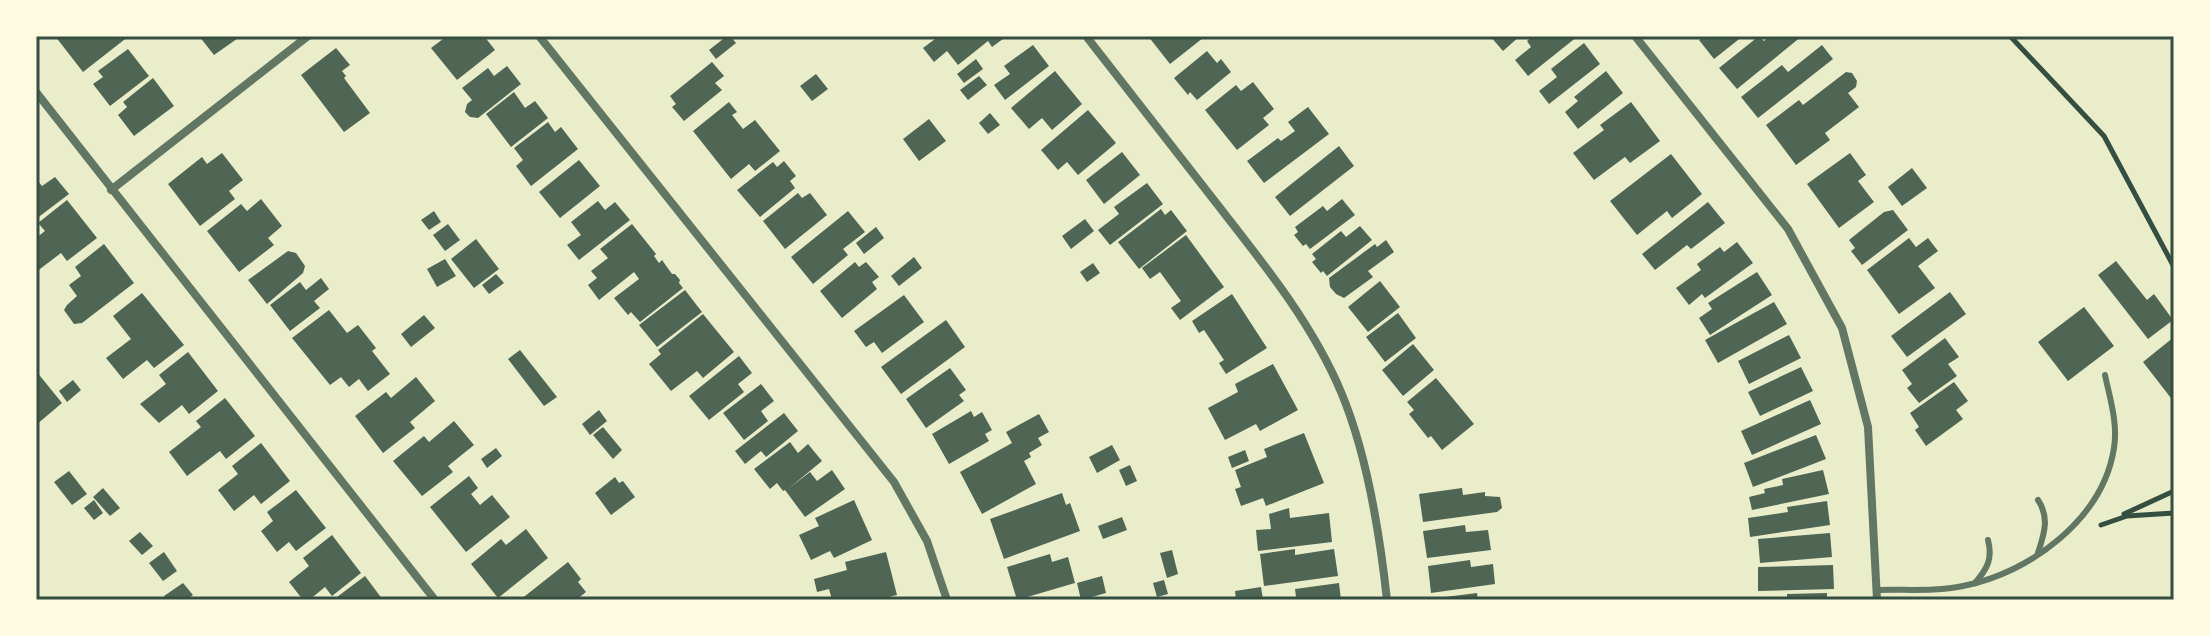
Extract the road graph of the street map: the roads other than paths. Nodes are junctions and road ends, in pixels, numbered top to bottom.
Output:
1 (308, 36) edge
2 (539, 36) edge
3 (1086, 36) edge
4 (1635, 36) edge
5 (36, 92) edge
6 (111, 190) junction
7 (2105, 375) dead end
8 (2038, 500) dead end
9 (1988, 540) dead end
10 (2037, 554) junction
11 (1975, 583) junction
12 (1877, 590) junction
13 (435, 600) edge
14 (947, 600) edge
15 (1387, 600) edge
16 (1877, 600) edge

1 - 6 street
2 - 14 street
3 - 15 street
4 - 12 street
5 - 6 street
6 - 13 street
7 - 10 lane
8 - 10 lane
9 - 11 lane
10 - 11 lane
11 - 12 lane
12 - 16 street

